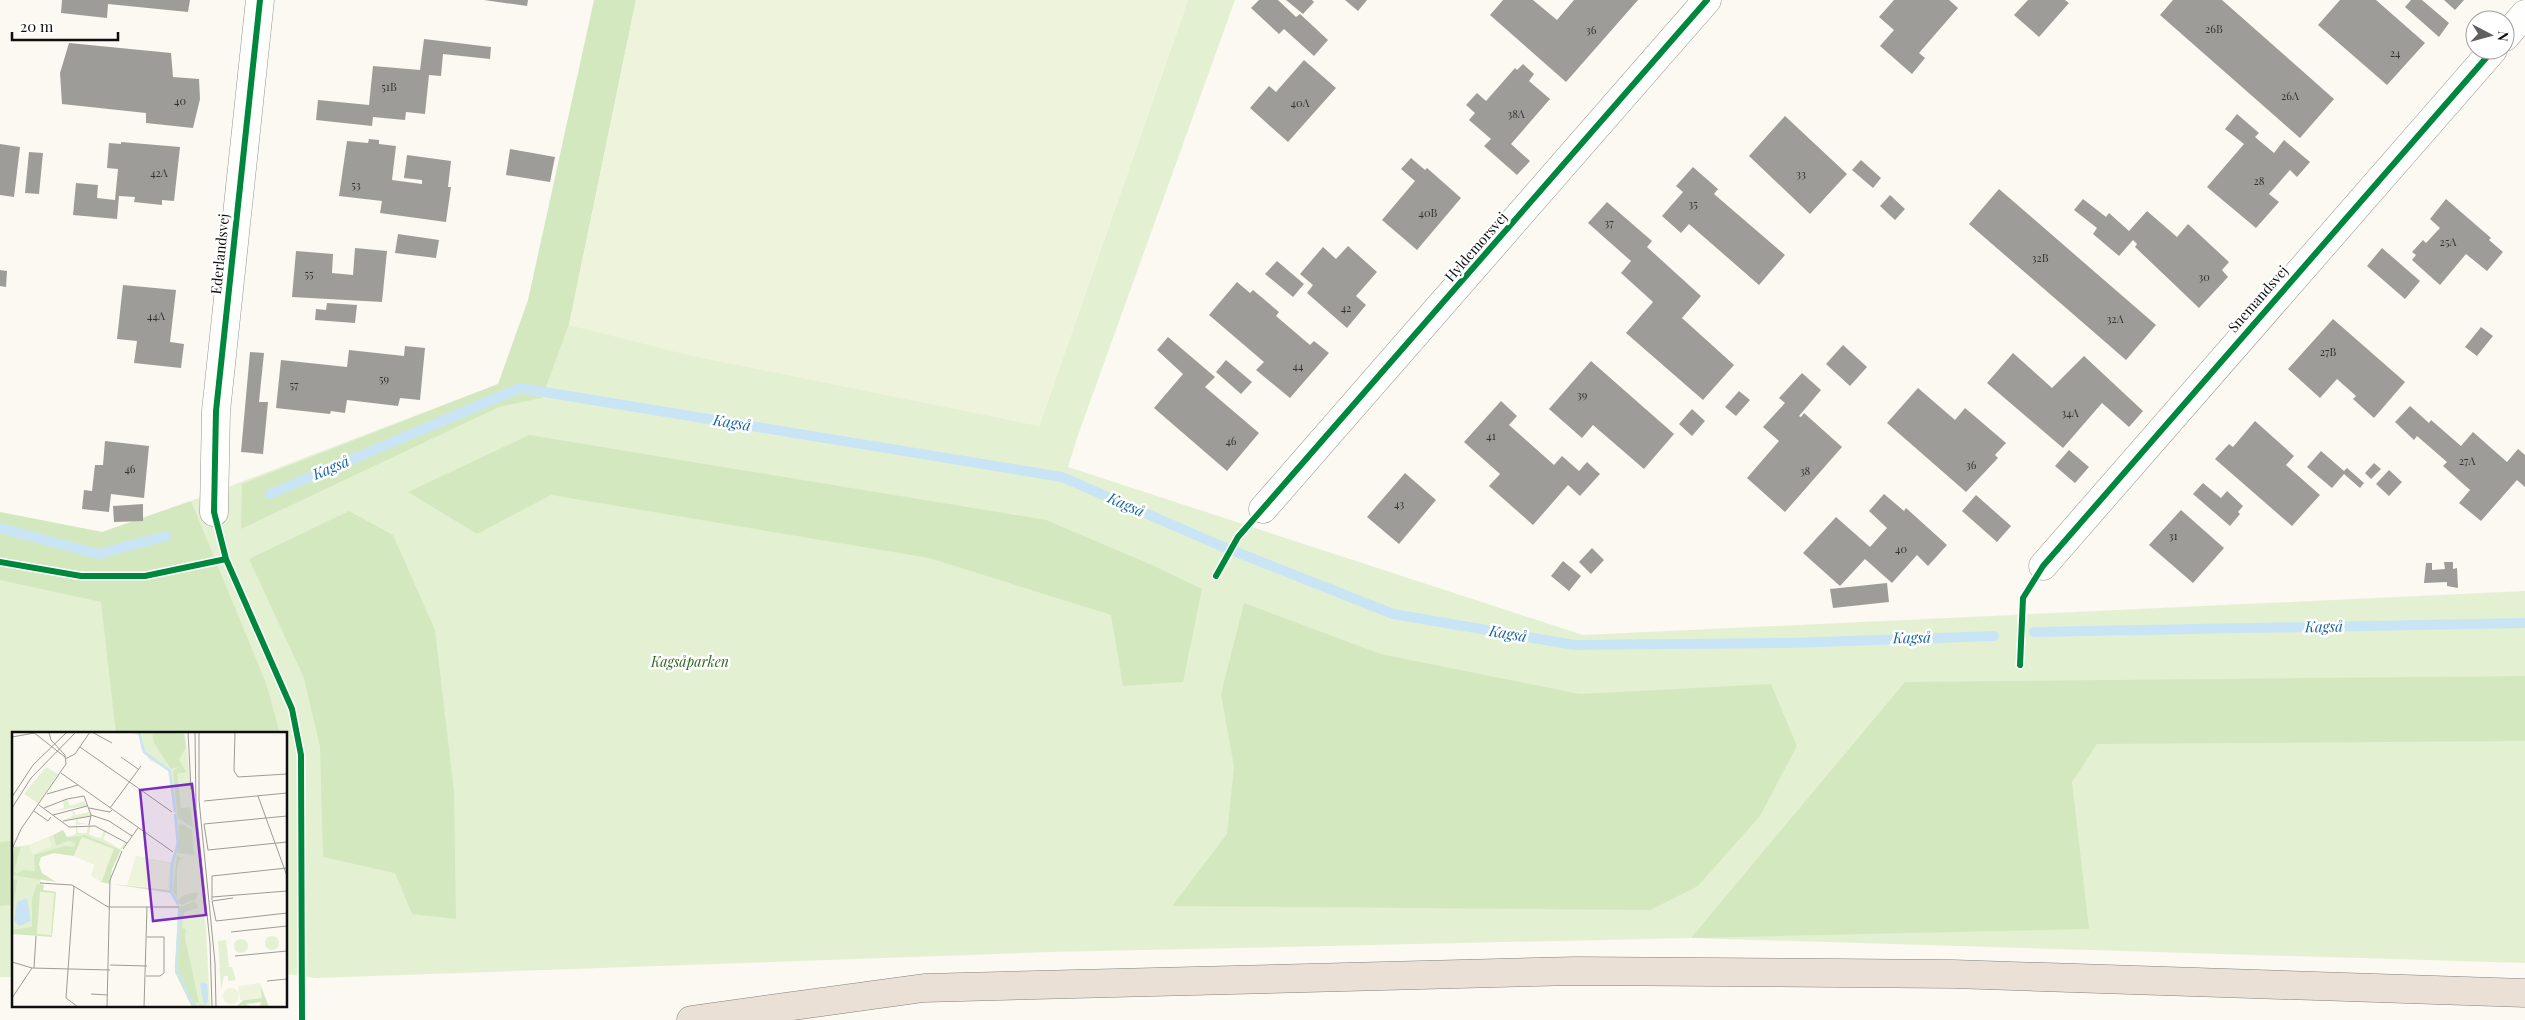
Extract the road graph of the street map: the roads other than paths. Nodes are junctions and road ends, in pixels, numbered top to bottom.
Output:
1 (260, 0) edge
2 (1707, 0) edge
3 (2525, 14) edge
4 (2515, 26) edge
5 (2484, 60) edge
6 (1263, 509) dead end
7 (214, 512) dead end
8 (2043, 566) dead end
9 (2525, 993) edge
10 (691, 1020) edge

1 - 7 street, Ederlandsvej
2 - 6 street, Hyldemorsvej
3 - 4 street
5 - 8 street, Snemandsvej
9 - 10 highway

